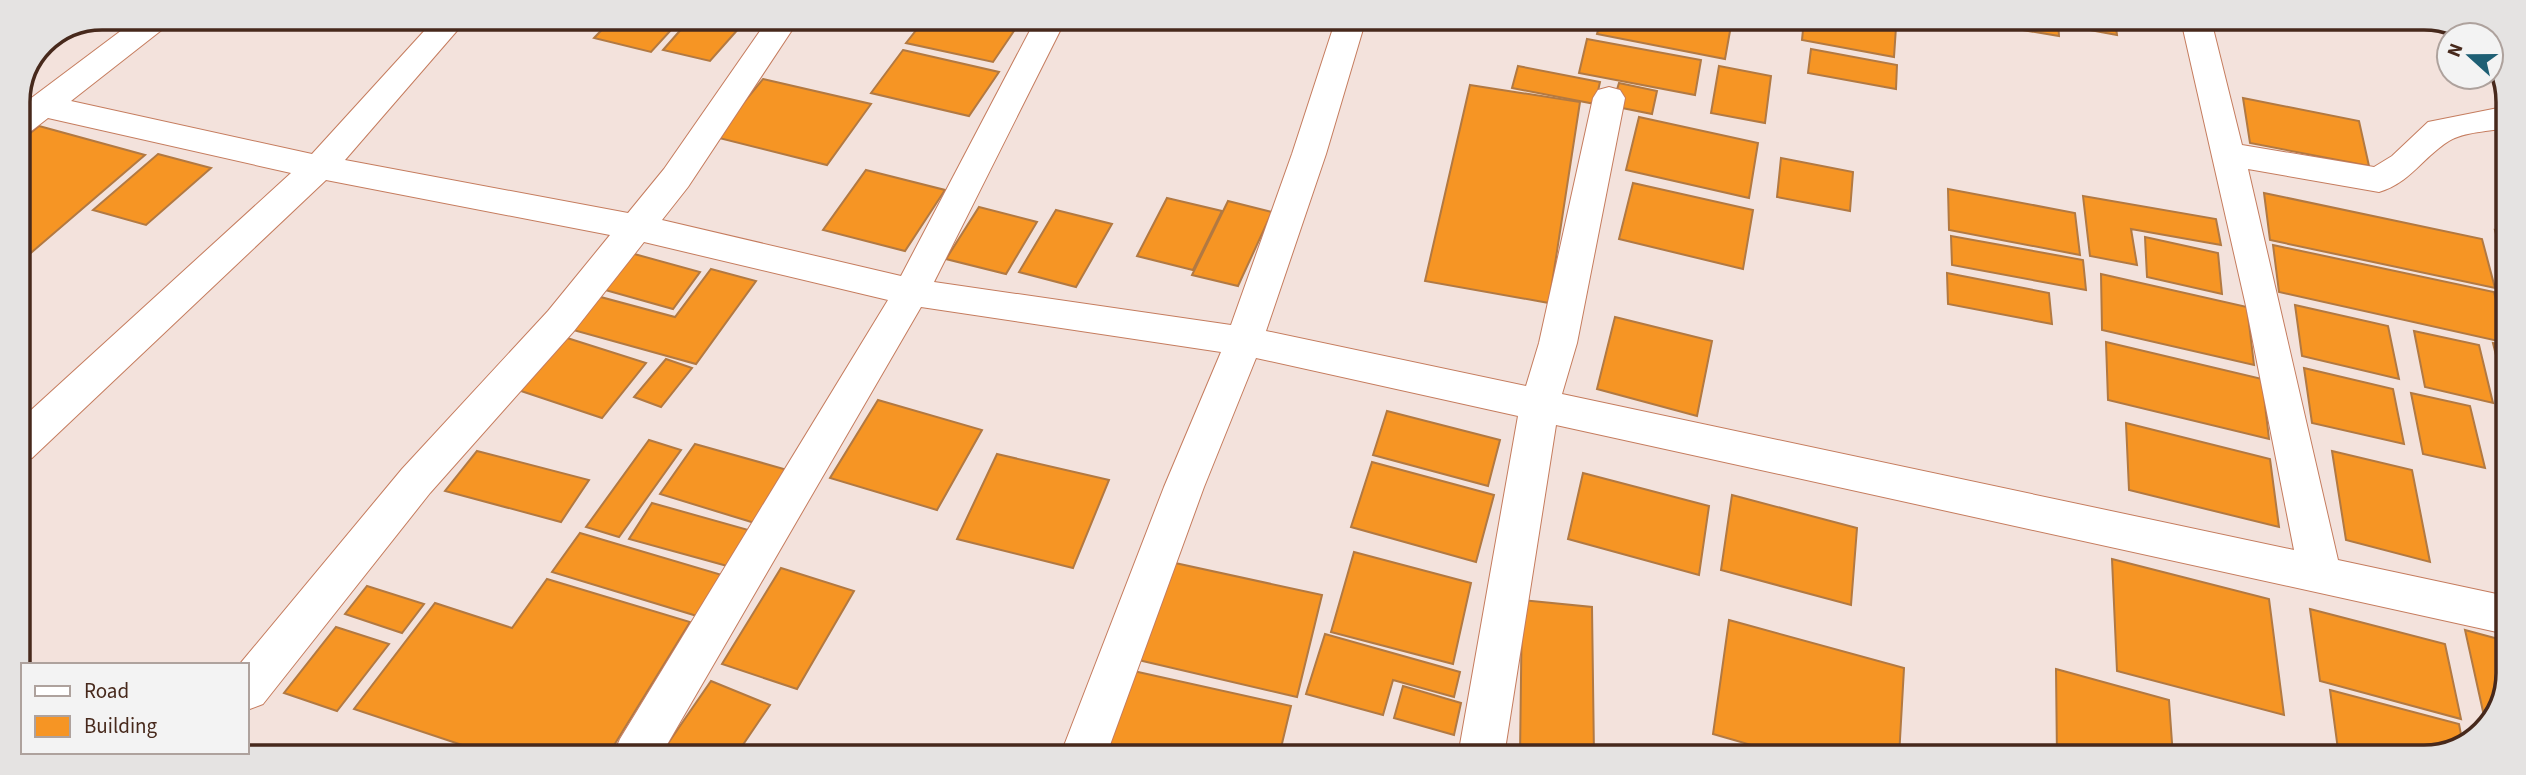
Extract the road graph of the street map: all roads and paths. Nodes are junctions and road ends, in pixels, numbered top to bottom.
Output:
1 (141, 30) edge
2 (442, 30) edge
3 (777, 30) edge
4 (1045, 30) edge
5 (1348, 30) edge
6 (2198, 30) edge
7 (1609, 98) dead end
8 (30, 115) edge
9 (2496, 119) edge
10 (2228, 154) junction
11 (319, 167) junction
12 (636, 227) junction
13 (911, 292) junction
14 (1244, 341) junction
15 (1540, 403) junction
16 (30, 435) edge
17 (2320, 573) junction
18 (2496, 613) edge
19 (248, 688) edge
20 (642, 745) edge
21 (1087, 745) edge
22 (1482, 745) edge

1 - 8 street
2 - 11 street
3 - 12 street
4 - 13 street
5 - 14 street
6 - 10 street
7 - 15 street
8 - 11 street
9 - 10 street
10 - 17 street
11 - 12 street
11 - 16 street
12 - 13 street
12 - 19 street
13 - 14 street
13 - 20 street
14 - 15 street
14 - 21 street
15 - 17 street
15 - 22 street
17 - 18 street

